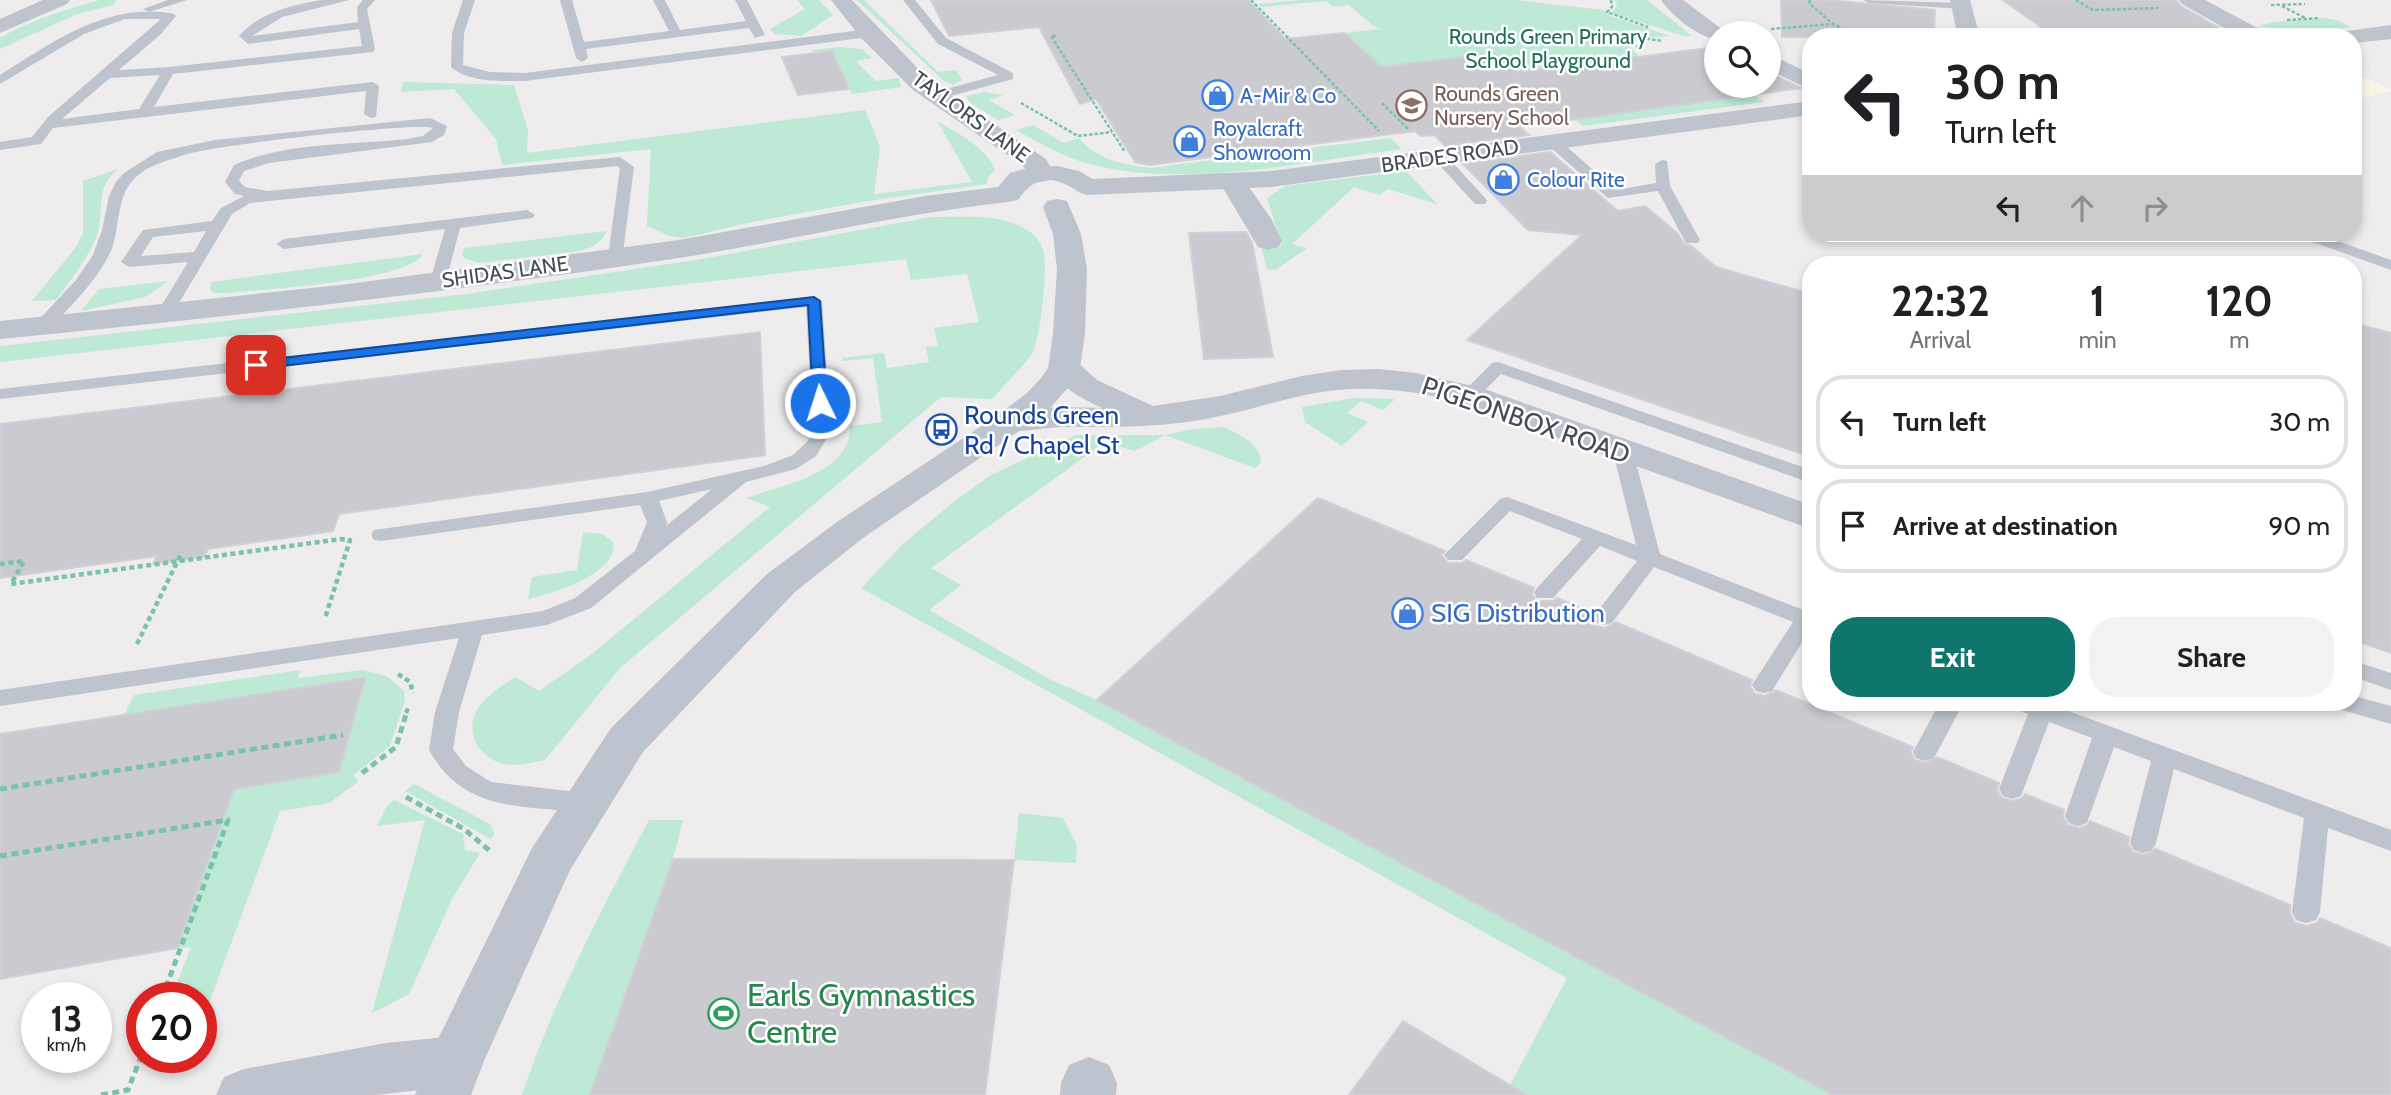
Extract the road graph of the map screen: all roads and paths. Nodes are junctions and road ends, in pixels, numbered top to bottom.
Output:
1 (67, 0) edge
2 (183, 0) edge
3 (343, 0) edge
4 (369, 0) edge
5 (469, 0) edge
6 (566, 0) edge
7 (659, 0) edge
8 (741, 0) edge
9 (841, 0) edge
10 (909, 0) edge
11 (1251, 0) edge
12 (1611, 0) edge
13 (1671, 0) edge
14 (1809, 0) edge
15 (1869, 0) edge
16 (2076, 0) edge
17 (2189, 0) edge
18 (2280, 0) edge
19 (1961, 3) edge
20 (49, 4) edge
21 (2305, 4) dead end
22 (2270, 5) dead end
23 (2279, 5) junction
24 (2288, 5) junction
25 (2160, 8) dead end
26 (124, 16) junction
27 (170, 16) junction
28 (2306, 18) junction
29 (2324, 18) dead end
30 (2283, 20) dead end
31 (754, 24) junction
32 (1833, 24) junction
33 (363, 25) junction
34 (1648, 26) dead end
35 (1704, 26) edge
36 (0, 27) edge
37 (1781, 28) edge
38 (1841, 28) edge
39 (1967, 28) edge
40 (2240, 28) edge
41 (2391, 32) edge
42 (869, 33) junction
43 (676, 34) junction
44 (2362, 35) edge
45 (1056, 36) dead end
46 (1669, 40) dead end
47 (579, 46) junction
48 (765, 47) junction
49 (1639, 48) dead end
50 (1781, 67) edge
51 (586, 70) junction
52 (169, 71) junction
53 (108, 74) junction
54 (1802, 78) edge
55 (0, 80) edge
56 (936, 96) junction
57 (1016, 100) dead end
58 (1802, 109) edge
59 (144, 112) junction
60 (371, 114) dead end
61 (49, 125) junction
62 (1112, 132) junction
63 (1384, 137) dead end
64 (1553, 142) junction
65 (0, 146) edge
66 (1126, 153) dead end
67 (162, 155) junction
68 (1440, 157) junction
69 (1662, 164) dead end
70 (240, 167) junction
71 (1233, 183) junction
72 (1662, 186) junction
73 (1062, 189) junction
74 (1008, 194) junction
75 (268, 195) junction
76 (1480, 201) dead end
77 (527, 215) dead end
78 (454, 223) junction
79 (218, 225) junction
80 (1692, 240) dead end
81 (1268, 241) dead end
82 (2326, 242) edge
83 (284, 244) dead end
84 (200, 256) junction
85 (616, 257) junction
86 (2391, 265) edge
87 (438, 281) junction
88 (165, 313) junction
89 (42, 326) junction
90 (0, 330) edge
91 (1064, 368) junction
92 (0, 394) edge
93 (1470, 396) junction
94 (1150, 416) junction
95 (1010, 422) junction
96 (1623, 452) junction
97 (1802, 474) edge
98 (740, 477) junction
99 (647, 498) junction
100 (1802, 515) edge
101 (381, 535) dead end
102 (1596, 537) junction
103 (182, 552) dead end
104 (645, 554) junction
105 (1455, 555) dead end
106 (1650, 558) junction
107 (178, 562) junction
108 (0, 564) edge
109 (1545, 593) dead end
110 (1802, 617) edge
111 (1604, 618) dead end
112 (473, 629) junction
113 (1802, 630) edge
114 (314, 652) junction
115 (132, 654) dead end
116 (389, 670) dead end
117 (2362, 672) edge
118 (2391, 682) edge
119 (1764, 685) dead end
120 (0, 698) edge
121 (2362, 707) edge
122 (1947, 711) edge
123 (2030, 711) edge
124 (2044, 711) edge
125 (2391, 715) edge
126 (2106, 734) junction
127 (344, 735) dead end
128 (1925, 752) dead end
129 (2165, 756) junction
130 (362, 773) dead end
131 (0, 789) edge
132 (2012, 789) dead end
133 (406, 797) dead end
134 (586, 803) junction
135 (2317, 813) junction
136 (2078, 816) dead end
137 (2391, 841) edge
138 (2143, 844) dead end
139 (490, 852) dead end
140 (0, 856) edge
141 (2306, 912) dead end
142 (168, 982) edge
143 (135, 1073) edge
144 (449, 1078) edge
145 (101, 1095) edge
146 (244, 1095) edge

1 - 20 street
2 - 26 lane
2 - 27 lane
3 - 33 lane
4 - 33 lane
5 - 51 lane
6 - 47 lane
7 - 43 lane
8 - 31 lane
9 - 42 street, TAYLORS LANE
10 - 56 lane
11 - 63 path
12 - 34 path
13 - 35 street
14 - 32 path
15 - 19 lane
16 - 25 path
17 - 40 street
18 - 24 path
19 - 39 street
20 - 36 street
21 - 24 path
22 - 23 path
23 - 24 path
23 - 28 path
26 - 27 lane
26 - 55 lane
27 - 53 lane
28 - 29 path
28 - 30 path
31 - 43 lane
31 - 48 lane
32 - 37 path
32 - 38 path
33 - 52 lane
41 - 44 street
42 - 48 lane
42 - 56 street, TAYLORS LANE
43 - 47 lane
45 - 62 path
46 - 49 path
47 - 51 lane
48 - 51 lane
50 - 54 street
52 - 53 lane
52 - 59 lane
53 - 61 lane
56 - 73 street, TAYLORS LANE
57 - 62 path
58 - 64 street, BRADES ROAD
59 - 60 lane
59 - 61 lane
61 - 65 lane
62 - 66 path
64 - 68 street, BRADES ROAD
64 - 72 lane
67 - 70 lane
67 - 70 lane
67 - 89 lane
68 - 71 street, BRADES ROAD
68 - 76 lane
69 - 72 lane
70 - 75 lane
71 - 73 street, BRADES ROAD
71 - 81 street
72 - 80 lane
73 - 74 street
73 - 74 street, BRADES ROAD
73 - 91 street
74 - 85 street, SHIDAS LANE
75 - 79 lane
75 - 85 lane
77 - 78 lane
78 - 83 lane
78 - 87 lane
79 - 84 lane
79 - 84 lane
82 - 86 lane
84 - 88 lane
85 - 87 street, SHIDAS LANE
87 - 88 street, SHIDAS LANE
88 - 89 street, SHIDAS LANE
89 - 90 street, SHIDAS LANE
91 - 94 street
91 - 95 street
92 - 98 lane
93 - 94 street, PIGEONBOX ROAD
93 - 96 street, PIGEONBOX ROAD
93 - 97 lane
94 - 95 street, PIGEONBOX ROAD
95 - 134 street
96 - 100 street, PIGEONBOX ROAD
96 - 106 lane
98 - 99 lane
98 - 104 lane
99 - 101 lane
99 - 104 lane
102 - 105 lane
102 - 106 lane
102 - 109 lane
103 - 107 path
104 - 112 lane
106 - 110 lane
106 - 111 lane
107 - 108 path
107 - 114 path
107 - 115 path
112 - 114 lane
112 - 134 lane
113 - 119 lane
114 - 120 lane
116 - 130 path
117 - 118 lane
121 - 125 lane
122 - 128 lane
123 - 132 lane
124 - 126 lane
126 - 129 lane
126 - 136 lane
127 - 131 path
129 - 135 lane
129 - 138 lane
133 - 139 path
134 - 144 street
135 - 137 lane
135 - 141 lane
140 - 142 path
143 - 145 path
144 - 146 street

